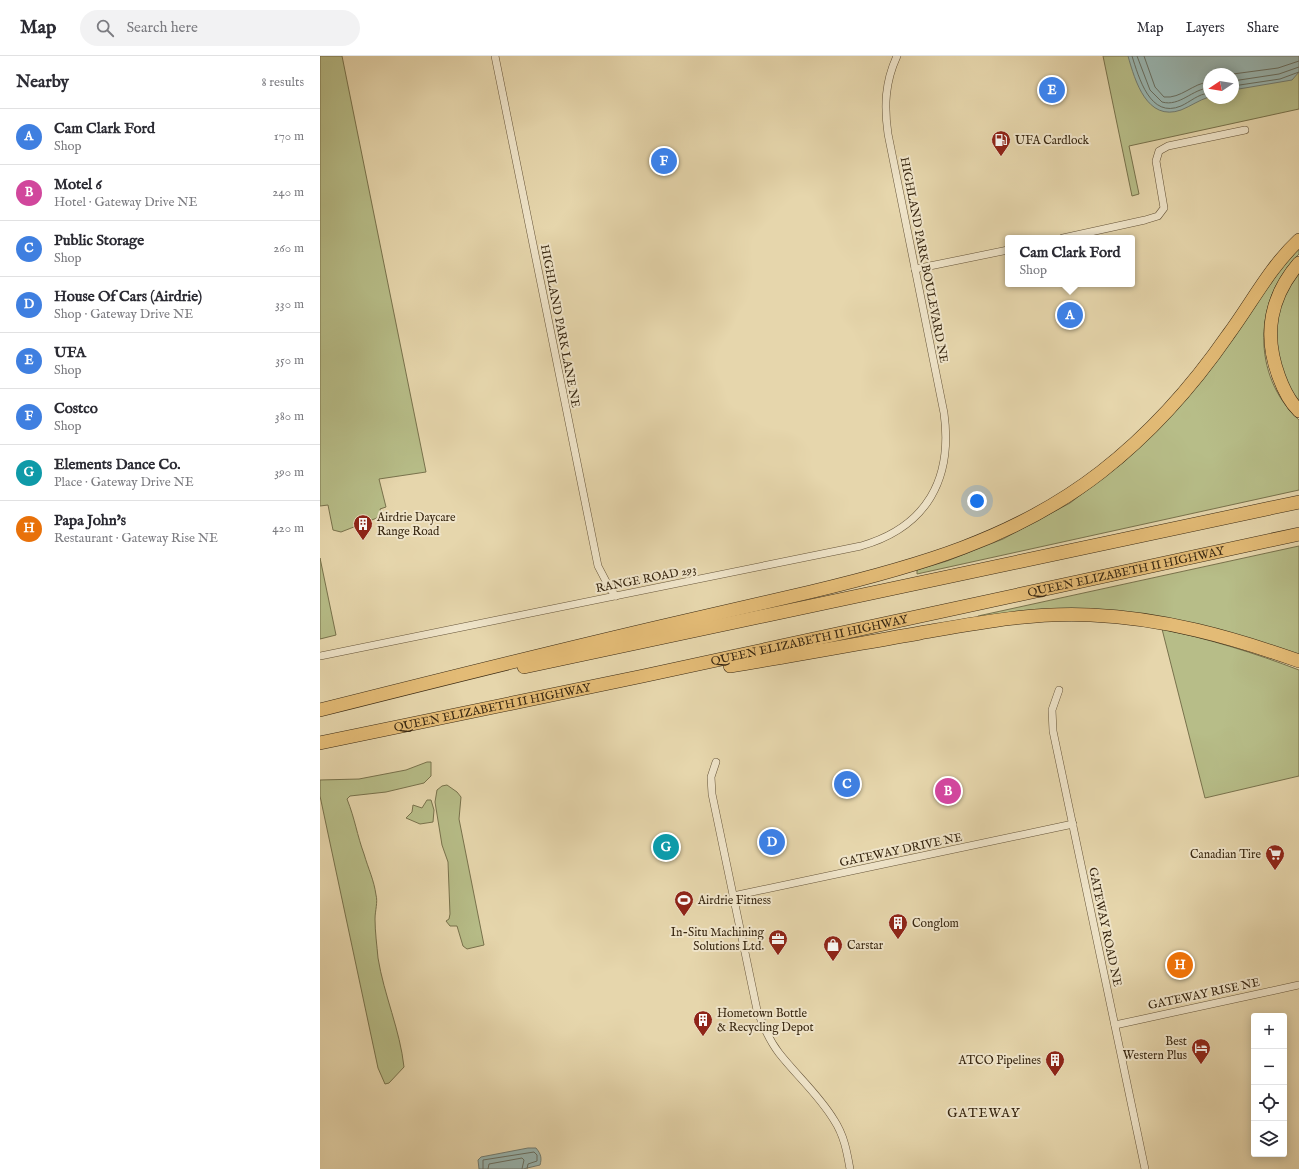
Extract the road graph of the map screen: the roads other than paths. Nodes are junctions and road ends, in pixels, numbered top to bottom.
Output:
1 (495, 56) edge
2 (897, 56) edge
3 (1245, 130) dead end
4 (1077, 235) edge
5 (1299, 240) edge
6 (1005, 251) edge
7 (1299, 262) edge
8 (915, 269) junction
9 (1299, 411) edge
10 (943, 469) joint
11 (1299, 502) edge
12 (1299, 534) edge
13 (616, 596) junction
14 (320, 656) edge
15 (1299, 661) edge
16 (643, 676) junction
17 (1059, 690) dead end
18 (320, 711) edge
19 (320, 743) edge
20 (716, 762) dead end
21 (1073, 824) junction
22 (733, 896) junction
23 (1299, 985) edge
24 (1115, 1025) junction
25 (850, 1169) edge
26 (1145, 1169) edge

1 - 13 street, HIGHLAND PARK LANE NE
2 - 8 street, HIGHLAND PARK BOULEVARD NE
3 - 4 street
5 - 18 highway
6 - 8 street
7 - 9 highway
8 - 10 street, HIGHLAND PARK BOULEVARD NE
10 - 13 street, RANGE ROAD 293
11 - 18 highway
12 - 16 highway, QUEEN ELIZABETH II HIGHWAY
13 - 14 street, RANGE ROAD 293
15 - 16 highway
16 - 19 highway, QUEEN ELIZABETH II HIGHWAY
17 - 21 street, GATEWAY ROAD NE
20 - 22 street
21 - 22 street, GATEWAY DRIVE NE
21 - 24 street, GATEWAY ROAD NE
22 - 25 street
23 - 24 street, GATEWAY RISE NE
24 - 26 street, GATEWAY ROAD NE

